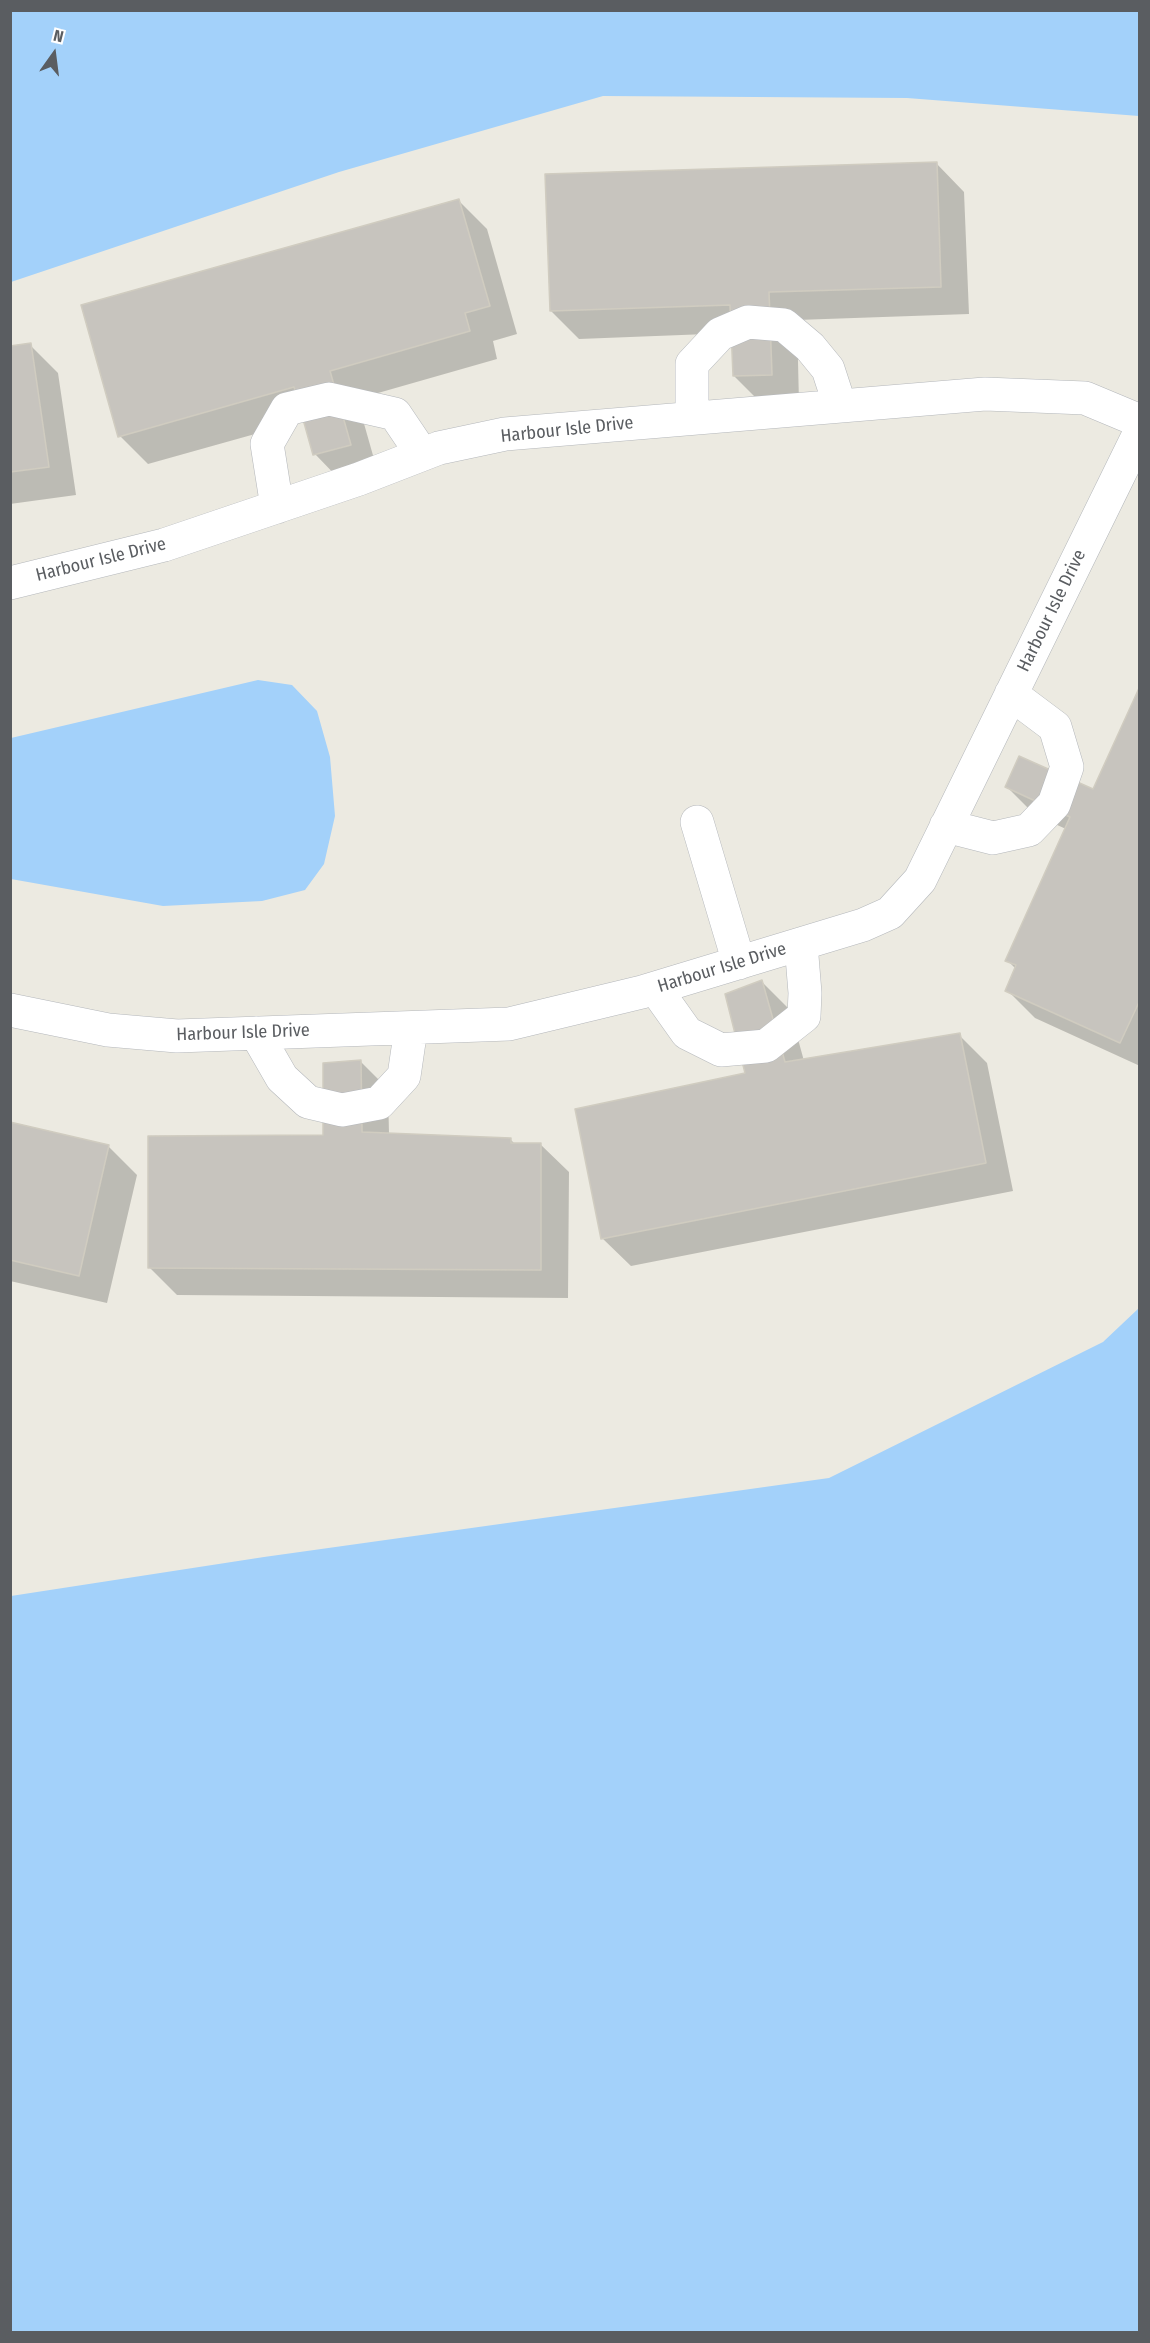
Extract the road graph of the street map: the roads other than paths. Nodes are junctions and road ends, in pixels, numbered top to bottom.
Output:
1 (840, 406) junction
2 (692, 418) junction
3 (1140, 421) edge
4 (1140, 432) edge
5 (422, 454) junction
6 (278, 507) junction
7 (10, 583) edge
8 (1011, 694) junction
9 (697, 822) dead end
10 (946, 826) junction
11 (801, 944) junction
12 (739, 963) junction
13 (655, 988) junction
14 (11, 1013) edge
15 (411, 1028) junction
16 (256, 1033) junction

1 - 2 street, Harbour Isle Drive
1 - 2 street
1 - 3 street, Harbour Isle Drive
2 - 5 street, Harbour Isle Drive
4 - 8 street, Harbour Isle Drive
5 - 6 street, Harbour Isle Drive
5 - 6 street
6 - 7 street, Harbour Isle Drive
8 - 10 street, Harbour Isle Drive
8 - 10 street
9 - 12 street
10 - 11 street, Harbour Isle Drive
11 - 12 street, Harbour Isle Drive
11 - 13 street
12 - 13 street, Harbour Isle Drive
13 - 15 street, Harbour Isle Drive
14 - 16 street, Harbour Isle Drive
15 - 16 street, Harbour Isle Drive
15 - 16 street

